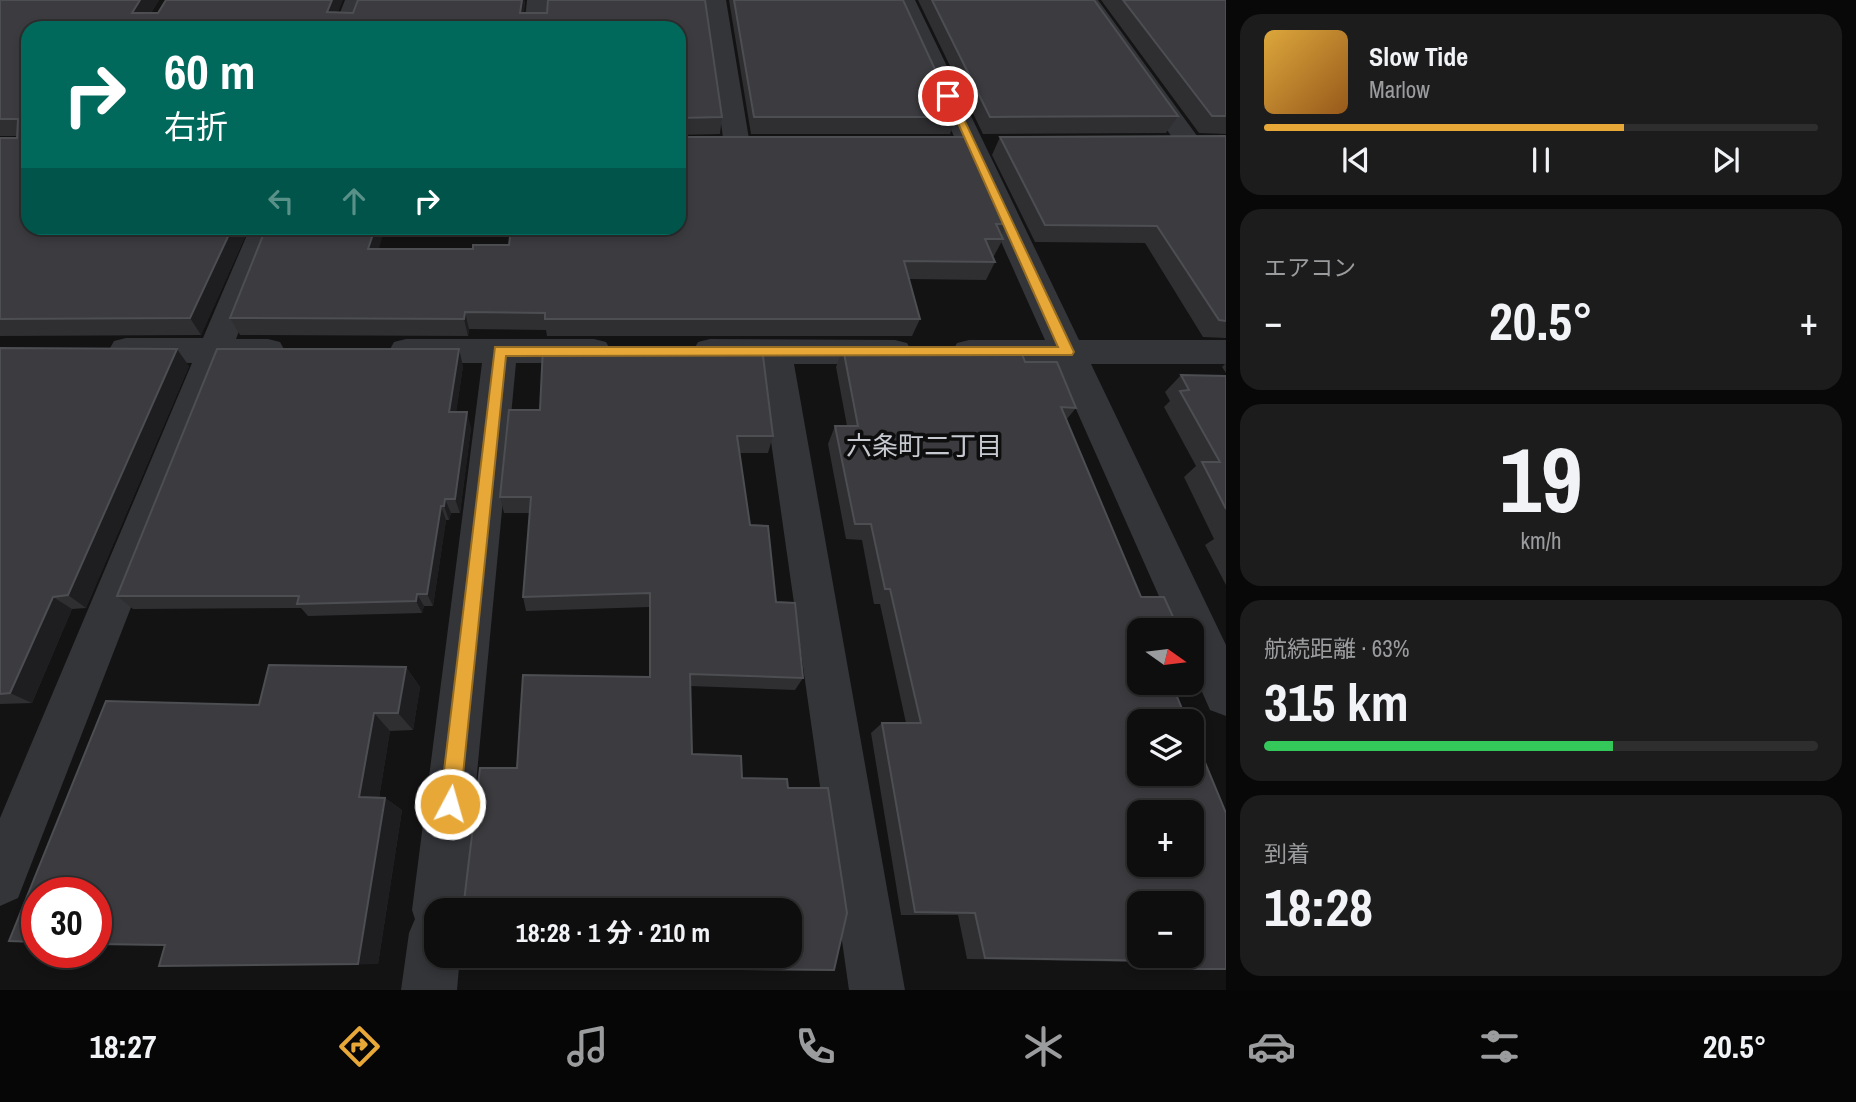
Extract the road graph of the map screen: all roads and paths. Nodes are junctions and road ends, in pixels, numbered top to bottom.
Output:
1 (356, 0) edge
2 (538, 0) edge
3 (715, 0) edge
4 (904, 0) edge
5 (1087, 0) edge
6 (348, 21) edge
7 (536, 21) edge
8 (1163, 144) edge
9 (764, 145) edge
10 (261, 235) edge
11 (94, 350) edge
12 (214, 351) junction
13 (296, 351) edge
14 (377, 351) edge
15 (500, 351) junction
16 (624, 351) edge
17 (679, 351) edge
18 (775, 352) junction
19 (1067, 352) junction
20 (1226, 352) edge
21 (1226, 694) edge
22 (0, 880) edge
23 (439, 898) edge
24 (432, 968) edge
25 (429, 990) edge
26 (877, 990) edge

1 - 6 street
2 - 7 street
3 - 9 street
4 - 19 street
5 - 8 street
10 - 12 street
11 - 12 street
12 - 13 street
12 - 22 street
14 - 15 street
15 - 16 street
15 - 23 street
17 - 18 street
18 - 19 street
18 - 26 street
19 - 20 street
19 - 21 street
24 - 25 street

